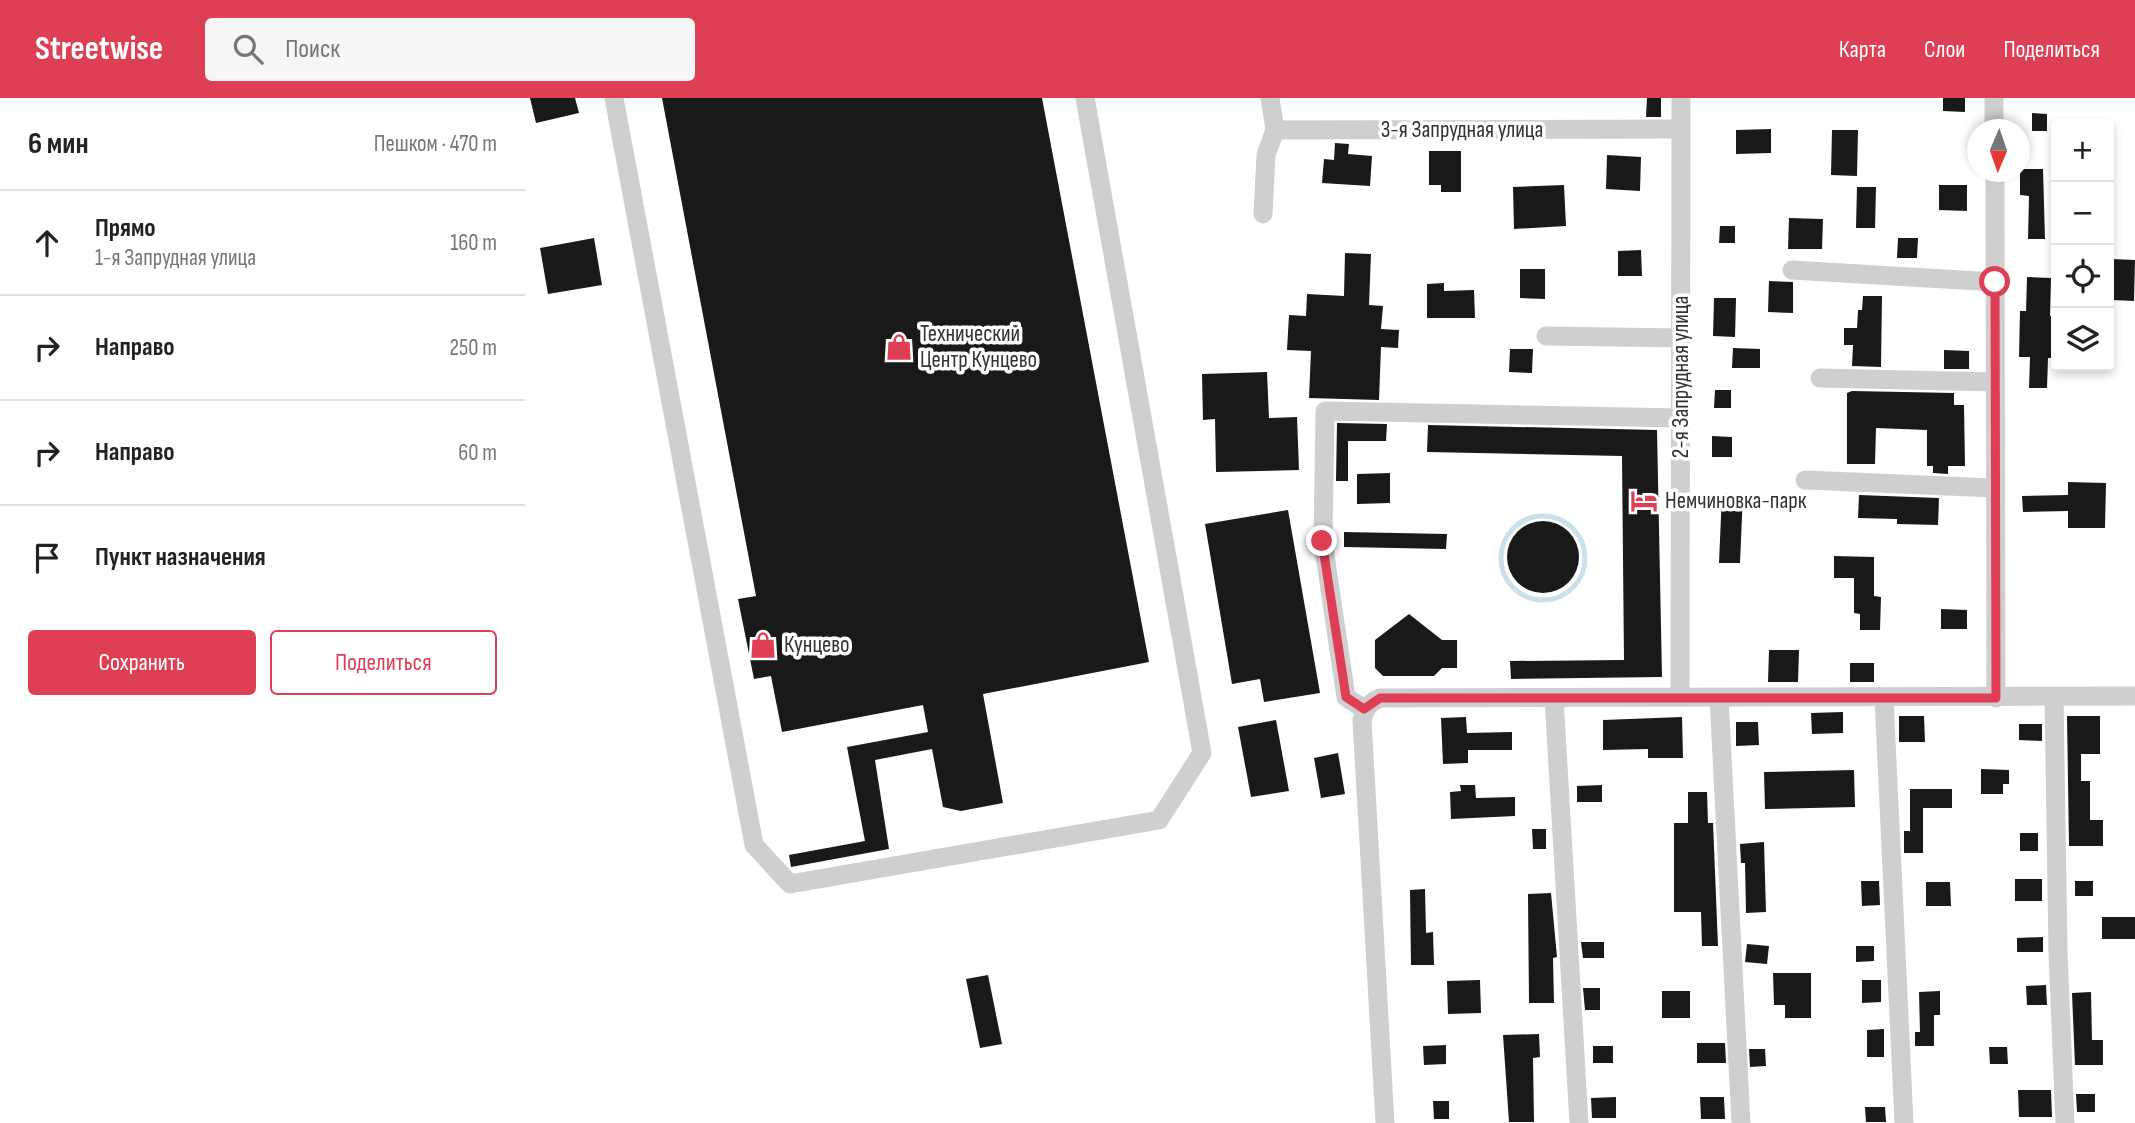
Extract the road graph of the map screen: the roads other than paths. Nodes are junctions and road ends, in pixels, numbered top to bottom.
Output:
1 (614, 98) edge
2 (1085, 98) edge
3 (1270, 98) edge
4 (1681, 98) edge
5 (1994, 98) edge
6 (1994, 119) edge
7 (1681, 129) junction
8 (1276, 130) junction
9 (1994, 182) edge
10 (1263, 214) dead end
11 (1792, 270) dead end
12 (1995, 282) junction
13 (1546, 336) dead end
14 (1681, 338) junction
15 (1820, 378) dead end
16 (1995, 382) junction
17 (1681, 418) junction
18 (1805, 480) dead end
19 (1995, 488) junction
20 (2135, 696) edge
21 (1554, 698) junction
22 (1680, 698) junction
23 (1720, 698) junction
24 (1884, 698) junction
25 (1996, 698) junction
26 (2055, 698) junction
27 (1372, 703) junction
28 (1385, 1123) edge
29 (1579, 1123) edge
30 (1741, 1123) edge
31 (1904, 1123) edge
32 (2065, 1123) edge

1 - 2 street
3 - 8 street
4 - 7 street, 2-я Запрудная улица
5 - 6 street
7 - 8 street, 3-я Запрудная улица
7 - 14 street, 2-я Запрудная улица
8 - 10 street
9 - 12 street
11 - 12 street
12 - 16 street
13 - 14 street
14 - 17 street, 2-я Запрудная улица
15 - 16 street
16 - 19 street
17 - 22 street, 2-я Запрудная улица
17 - 27 street
18 - 19 street
19 - 25 street
20 - 26 street
21 - 22 street
21 - 27 street
21 - 29 street
22 - 23 street
23 - 24 street
23 - 30 street
24 - 25 street
24 - 31 street
25 - 26 street
26 - 32 street
27 - 28 street

